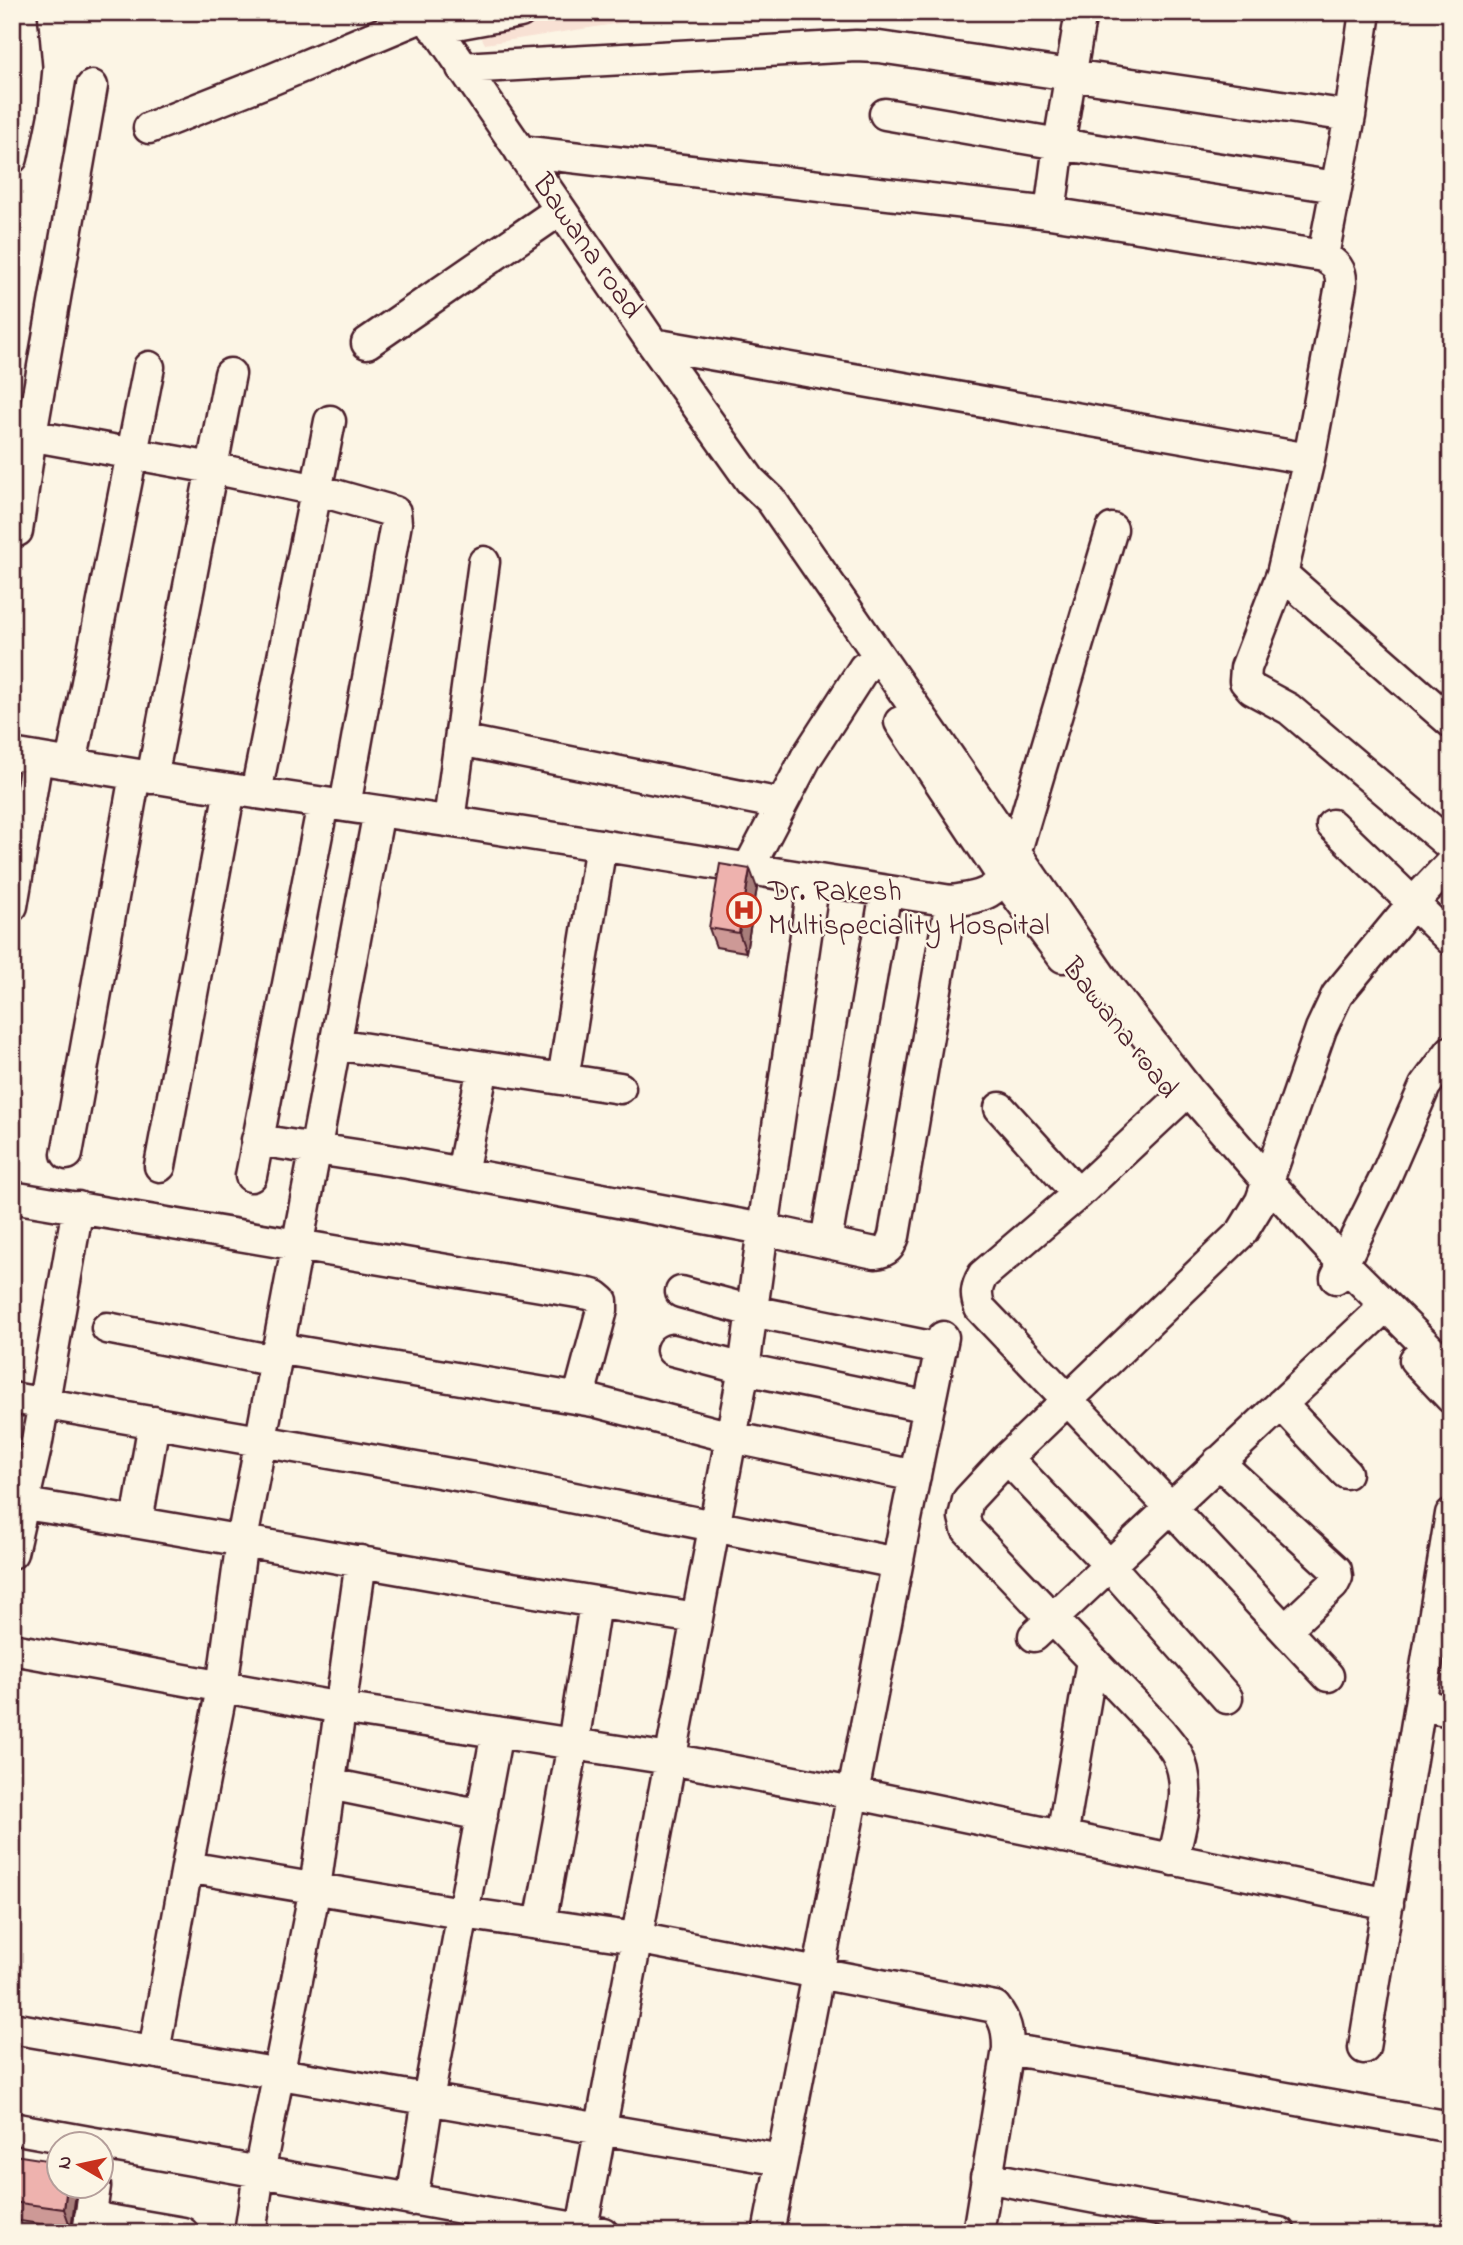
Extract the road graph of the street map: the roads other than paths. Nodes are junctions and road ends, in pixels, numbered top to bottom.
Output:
1 (21, 12) edge
2 (520, 12) edge
3 (1081, 12) edge
4 (1365, 12) edge
5 (428, 18) edge
6 (462, 68) junction
7 (1070, 76) junction
8 (92, 86) dead end
9 (885, 114) dead end
10 (1350, 116) junction
11 (149, 128) dead end
12 (1059, 144) junction
13 (520, 151) junction
14 (12, 158) edge
15 (1336, 187) junction
16 (560, 210) junction
17 (1050, 213) junction
18 (1323, 256) junction
19 (367, 343) dead end
20 (653, 344) junction
21 (149, 368) dead end
22 (230, 374) dead end
23 (330, 421) dead end
24 (22, 434) edge
25 (132, 454) junction
26 (1309, 459) junction
27 (212, 468) junction
28 (750, 480) junction
29 (317, 490) junction
30 (1112, 529) dead end
31 (17, 531) dead end
32 (484, 562) dead end
33 (1282, 575) junction
34 (864, 668) junction
35 (1451, 722) edge
36 (460, 740) junction
37 (25, 756) edge
38 (71, 764) junction
39 (144, 776) junction
40 (243, 791) junction
41 (334, 804) junction
42 (781, 804) junction
43 (379, 811) junction
44 (449, 821) junction
45 (1332, 825) dead end
46 (601, 845) junction
47 (1451, 846) edge
48 (1451, 863) edge
49 (1009, 865) junction
50 (747, 869) junction
51 (814, 880) junction
52 (886, 891) junction
53 (951, 901) junction
54 (1413, 903) junction
55 (12, 906) edge
56 (1051, 922) junction
57 (1451, 940) edge
58 (335, 1044) junction
59 (1451, 1051) edge
60 (483, 1067) junction
61 (563, 1079) junction
62 (620, 1088) dead end
63 (1175, 1103) junction
64 (1000, 1108) dead end
65 (257, 1140) junction
66 (315, 1148) junction
67 (68, 1154) dead end
68 (160, 1166) dead end
69 (462, 1173) junction
70 (251, 1176) dead end
71 (1264, 1191) junction
72 (1079, 1194) junction
73 (12, 1197) edge
74 (78, 1207) junction
75 (763, 1229) junction
76 (826, 1242) junction
77 (297, 1244) junction
78 (1340, 1271) junction
79 (681, 1292) dead end
80 (752, 1311) junction
81 (1374, 1317) junction
82 (107, 1328) dead end
83 (672, 1350) dead end
84 (276, 1354) junction
85 (744, 1369) junction
86 (1451, 1370) edge
87 (12, 1398) edge
88 (1451, 1398) edge
89 (1067, 1400) junction
90 (593, 1401) junction
91 (43, 1403) junction
92 (1281, 1404) junction
93 (929, 1407) junction
94 (154, 1422) junction
95 (731, 1437) junction
96 (260, 1439) junction
97 (1007, 1458) junction
98 (1219, 1462) junction
99 (1346, 1473) dead end
100 (915, 1476) junction
101 (18, 1502) edge
102 (1170, 1507) junction
103 (1451, 1514) edge
104 (137, 1522) junction
105 (714, 1525) junction
106 (242, 1540) junction
107 (12, 1553) edge
108 (361, 1561) junction
109 (897, 1563) junction
110 (1109, 1565) junction
111 (595, 1603) junction
112 (696, 1618) junction
113 (1043, 1627) junction
114 (1285, 1630) junction
115 (12, 1648) edge
116 (1092, 1661) junction
117 (1328, 1676) dead end
118 (222, 1688) junction
119 (1227, 1698) dead end
120 (1420, 1705) junction
121 (341, 1708) junction
122 (1451, 1712) edge
123 (497, 1732) junction
124 (573, 1744) junction
125 (670, 1759) junction
126 (330, 1784) junction
127 (853, 1793) junction
128 (482, 1815) junction
129 (1062, 1837) junction
130 (1173, 1860) junction
131 (187, 1867) junction
132 (315, 1888) junction
133 (1388, 1904) junction
134 (463, 1913) junction
135 (540, 1924) junction
136 (636, 1938) junction
137 (818, 1973) junction
138 (12, 2028) edge
139 (1364, 2048) dead end
140 (1008, 2049) junction
141 (154, 2052) junction
142 (279, 2073) junction
143 (428, 2098) junction
144 (1451, 2127) edge
145 (12, 2128) edge
146 (600, 2128) junction
147 (46, 2135) edge
148 (116, 2148) edge
149 (782, 2160) junction
150 (259, 2173) junction
151 (986, 2177) junction
152 (93, 2200) edge
153 (412, 2200) junction
154 (89, 2225) edge
155 (588, 2232) edge
156 (183, 2233) edge
157 (250, 2233) edge
158 (768, 2233) edge
159 (978, 2233) edge
160 (1280, 2233) edge

1 - 14 street
2 - 5 street
3 - 7 street
4 - 10 street
5 - 6 street, Bawana road
5 - 11 street
6 - 7 street
6 - 13 street, Bawana road
7 - 10 street
7 - 12 street
8 - 24 street
9 - 12 street
10 - 15 street
12 - 15 street
12 - 17 street
13 - 16 street, Bawana road
13 - 17 street
15 - 18 street
16 - 19 street
16 - 20 street, Bawana road
17 - 18 street
18 - 26 street
20 - 26 street
20 - 28 street, Bawana road
21 - 25 street
22 - 27 street
23 - 29 street
24 - 25 street
24 - 31 street
25 - 27 street
25 - 38 street
26 - 33 street
27 - 29 street
27 - 39 street
28 - 34 street, Bawana road
28 - 49 street, Bawana road
29 - 40 street
29 - 41 street
30 - 49 street
32 - 36 street
33 - 35 street
33 - 47 street
34 - 42 street
34 - 49 street, Bawana road
36 - 42 street
36 - 44 street
37 - 38 street
37 - 55 street
38 - 39 street
39 - 40 street
39 - 67 street
40 - 41 street
40 - 68 street
41 - 43 street
41 - 65 street
42 - 50 street
43 - 44 street
43 - 58 street
44 - 46 street
45 - 54 street
46 - 50 street
46 - 61 street
48 - 54 street
49 - 53 street
49 - 56 street, Bawana road
50 - 51 street
51 - 52 street
51 - 75 street
52 - 53 street
52 - 76 street
53 - 76 street
54 - 57 street
54 - 71 street
56 - 63 street, Bawana road
56 - 71 street, Bawana road
58 - 60 street
58 - 66 street
59 - 78 street
60 - 61 street
60 - 69 street
61 - 62 street
63 - 71 street, Bawana road
63 - 72 street
64 - 72 street
65 - 66 street
65 - 70 street
66 - 69 street
66 - 77 street
69 - 75 street
71 - 78 street, Bawana road
71 - 89 street
72 - 89 street
73 - 74 street
74 - 77 street
74 - 91 street
75 - 76 street
75 - 80 street
77 - 84 street
77 - 90 street
78 - 81 street, Bawana road
78 - 86 street, Bawana road
79 - 80 street
80 - 85 street
80 - 93 street
81 - 88 street, Bawana road
81 - 92 street
82 - 84 street
83 - 85 street
84 - 90 street
84 - 96 street
85 - 93 street
85 - 95 street
87 - 91 street
89 - 97 street
89 - 102 street
90 - 95 street
91 - 94 street
91 - 101 street
92 - 98 street
92 - 99 street
93 - 100 street
94 - 96 street
94 - 104 street
95 - 100 street
95 - 105 street
96 - 105 street
96 - 106 street
97 - 110 street
97 - 113 street
98 - 102 street
98 - 114 street
100 - 109 street
101 - 104 street
101 - 107 street
102 - 110 street
102 - 114 street
103 - 120 street
104 - 106 street
105 - 109 street
105 - 112 street
106 - 108 street
106 - 118 street
108 - 111 street
108 - 121 street
109 - 127 street
110 - 113 street
110 - 119 street
111 - 112 street
111 - 124 street
112 - 125 street
113 - 116 street
114 - 117 street
115 - 118 street
116 - 129 street
116 - 130 street
118 - 121 street
118 - 131 street
120 - 122 street
120 - 133 street
121 - 123 street
121 - 126 street
123 - 124 street
123 - 128 street
124 - 125 street
124 - 135 street
125 - 127 street
125 - 136 street
126 - 128 street
126 - 132 street
127 - 129 street
127 - 137 street
128 - 134 street
129 - 130 street
130 - 133 street
131 - 132 street
131 - 141 street
132 - 134 street
132 - 142 street
133 - 139 street
134 - 135 street
134 - 143 street
135 - 136 street
136 - 137 street
136 - 146 street
137 - 140 street
137 - 149 street
138 - 141 street
140 - 144 street
140 - 151 street
141 - 142 street
142 - 143 street
142 - 150 street
143 - 146 street
143 - 153 street
145 - 147 street
146 - 149 street
146 - 155 street
148 - 150 street
149 - 158 street
150 - 153 street
150 - 157 street
151 - 159 street
151 - 160 street
152 - 154 street
153 - 155 street
154 - 156 street

